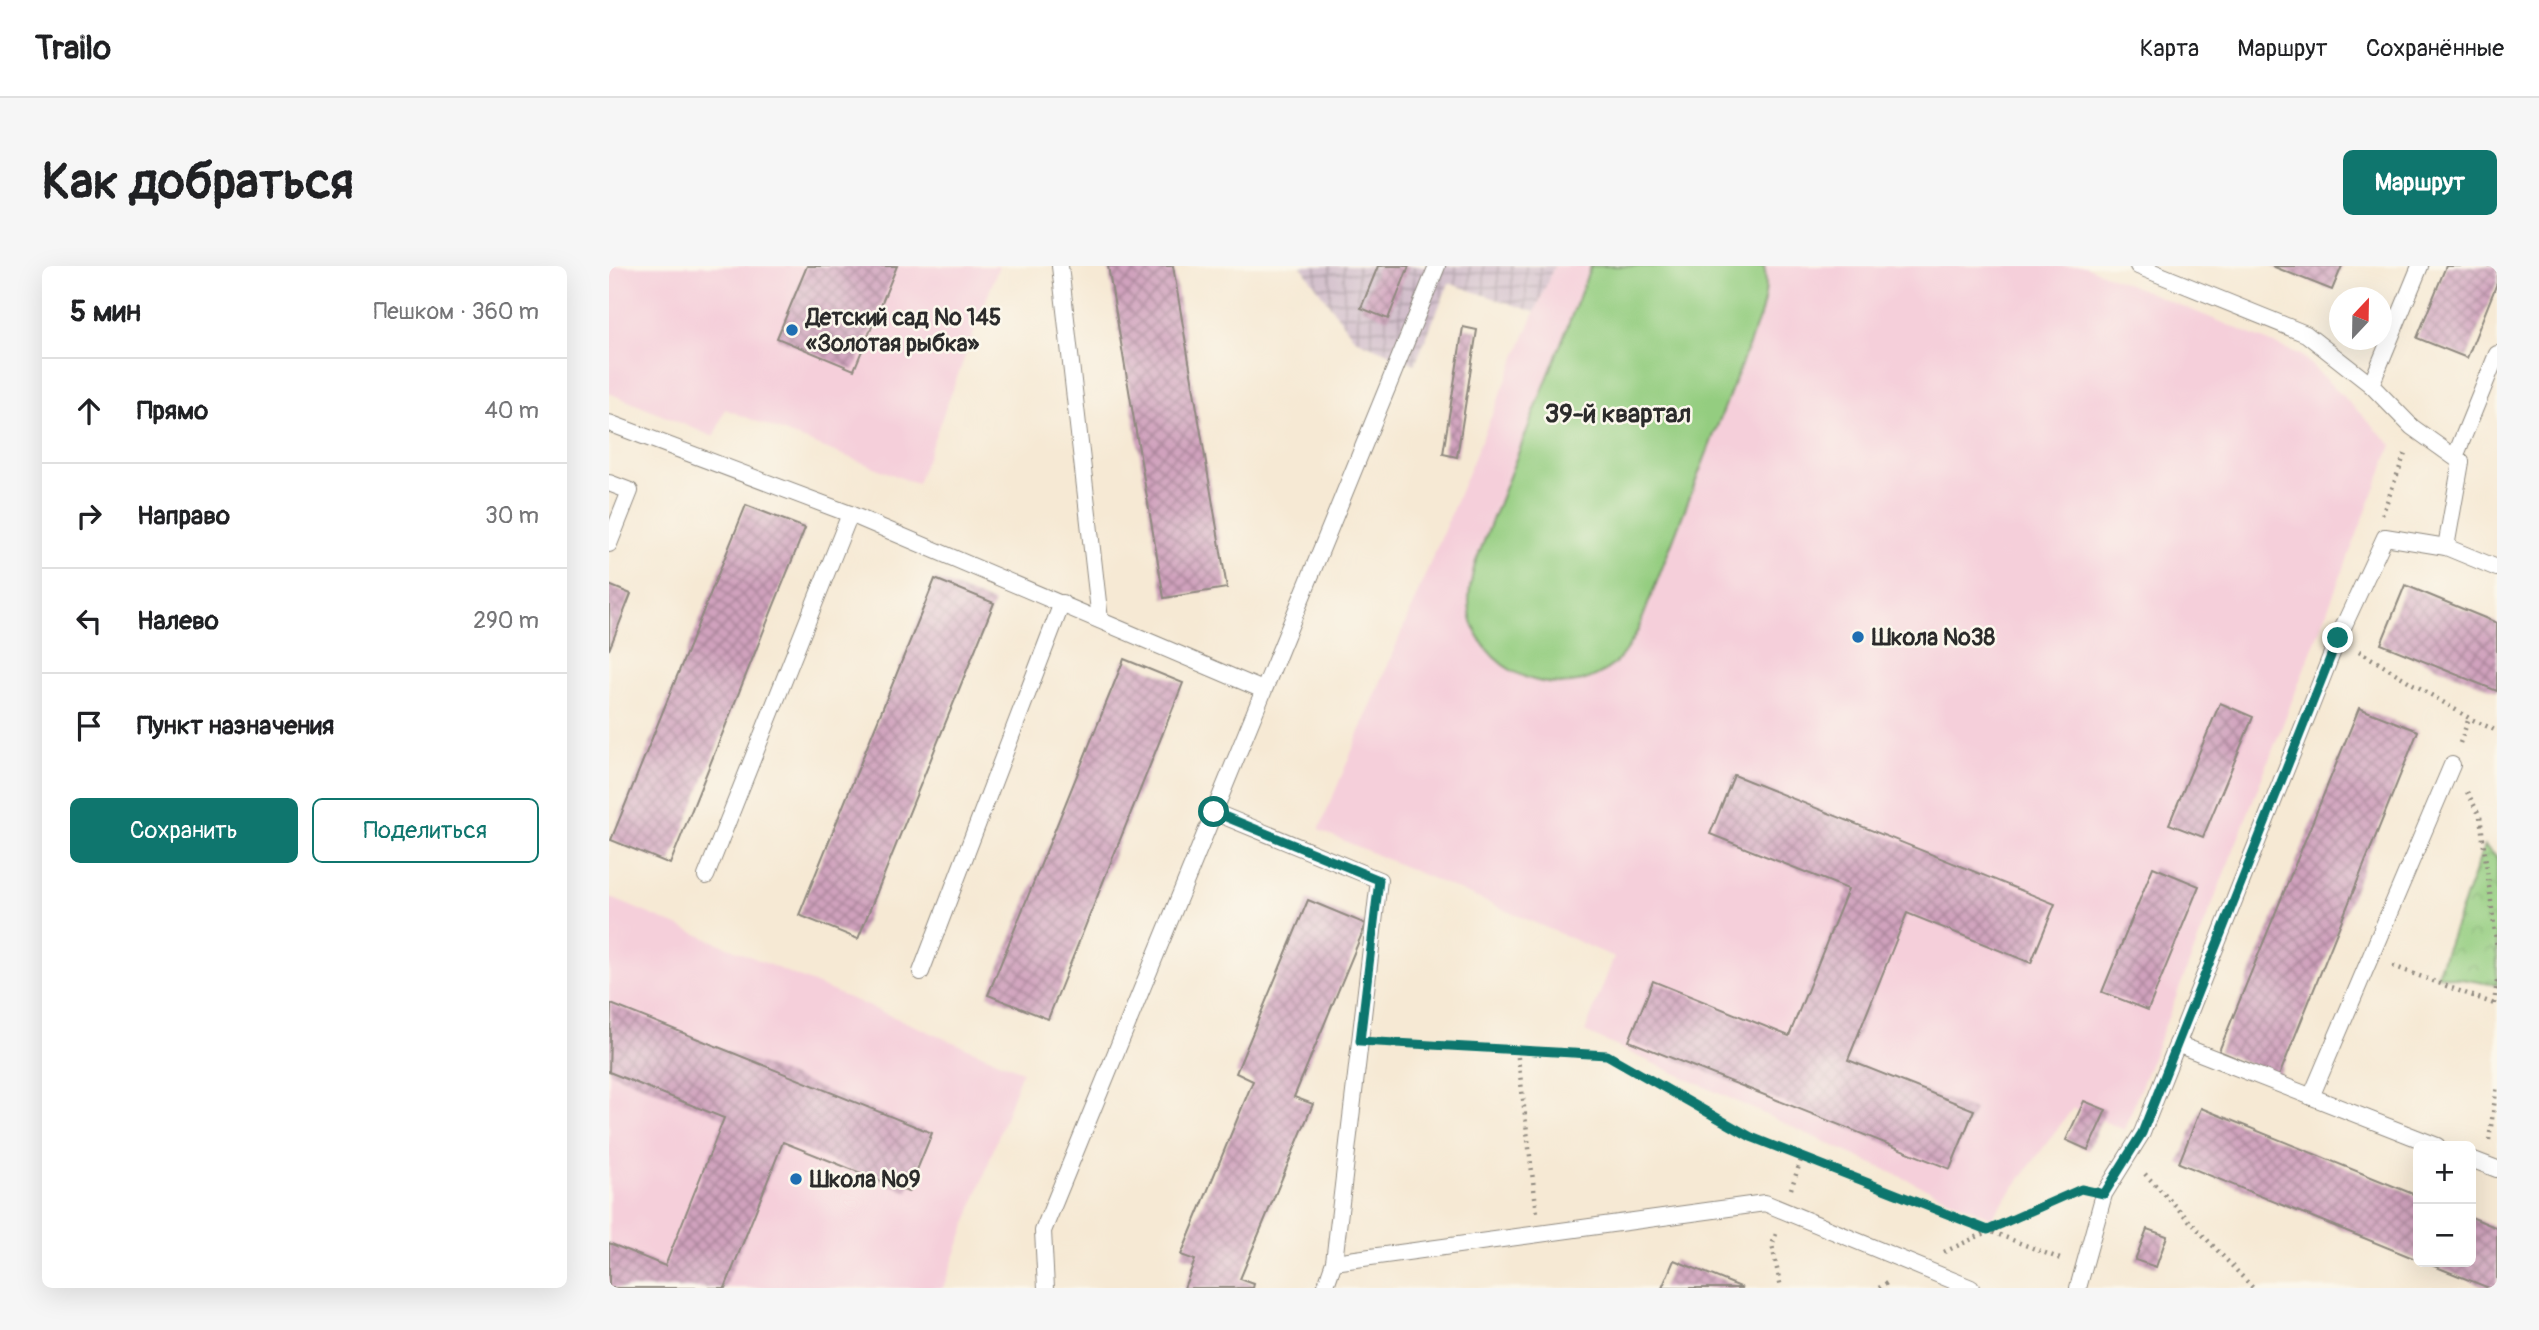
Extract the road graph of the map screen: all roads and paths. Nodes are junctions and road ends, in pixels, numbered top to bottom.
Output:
1 (1061, 266) edge
2 (1437, 266) edge
3 (2138, 266) edge
4 (2420, 266) edge
5 (2497, 354) edge
6 (2371, 385) junction
7 (609, 423) edge
8 (2414, 428) junction
9 (2455, 457) junction
10 (609, 483) edge
11 (850, 514) junction
12 (2385, 537) junction
13 (609, 544) edge
14 (2446, 547) junction
15 (2497, 568) edge
16 (1062, 603) junction
17 (1100, 620) junction
18 (2338, 638) junction
19 (1263, 690) junction
20 (2469, 718) junction
21 (2497, 731) edge
22 (2452, 765) junction
23 (1214, 812) junction
24 (706, 876) dead end
25 (2497, 948) edge
26 (2371, 957) junction
27 (921, 972) dead end
28 (2497, 981) edge
29 (2495, 1005) edge
30 (1360, 1041) junction
31 (2177, 1045) junction
32 (1517, 1050) junction
33 (2497, 1086) edge
34 (2311, 1097) junction
35 (2424, 1141) edge
36 (2128, 1156) junction
37 (2484, 1165) edge
38 (2104, 1194) junction
39 (1988, 1230) junction
40 (1540, 1234) junction
41 (1334, 1262) junction
42 (1915, 1265) junction
43 (2083, 1268) junction
44 (1046, 1288) edge
45 (1325, 1288) edge
46 (1879, 1288) edge
47 (1971, 1288) edge
48 (2078, 1288) edge
49 (2253, 1288) edge

1 - 17 lane
2 - 19 lane
3 - 6 lane
4 - 6 lane
5 - 9 lane
6 - 8 lane
7 - 11 lane
8 - 9 lane
8 - 12 path
9 - 14 lane
10 - 13 lane
11 - 16 lane
11 - 24 lane
12 - 14 lane
12 - 18 lane
14 - 15 lane
16 - 17 lane
16 - 27 lane
17 - 19 lane
18 - 20 path
18 - 31 lane
19 - 23 lane
20 - 21 path
20 - 22 path
22 - 25 path
22 - 26 lane
23 - 30 lane
23 - 44 lane
26 - 29 path
26 - 34 lane
28 - 29 path
30 - 32 path
30 - 41 lane
31 - 34 lane
31 - 36 lane
32 - 39 path
32 - 40 path
33 - 37 path
34 - 35 lane
36 - 38 lane
36 - 49 path
38 - 39 path
38 - 43 lane
39 - 42 path
39 - 43 path
40 - 41 lane
40 - 42 lane
41 - 45 lane
42 - 46 path
42 - 47 lane
43 - 48 lane

